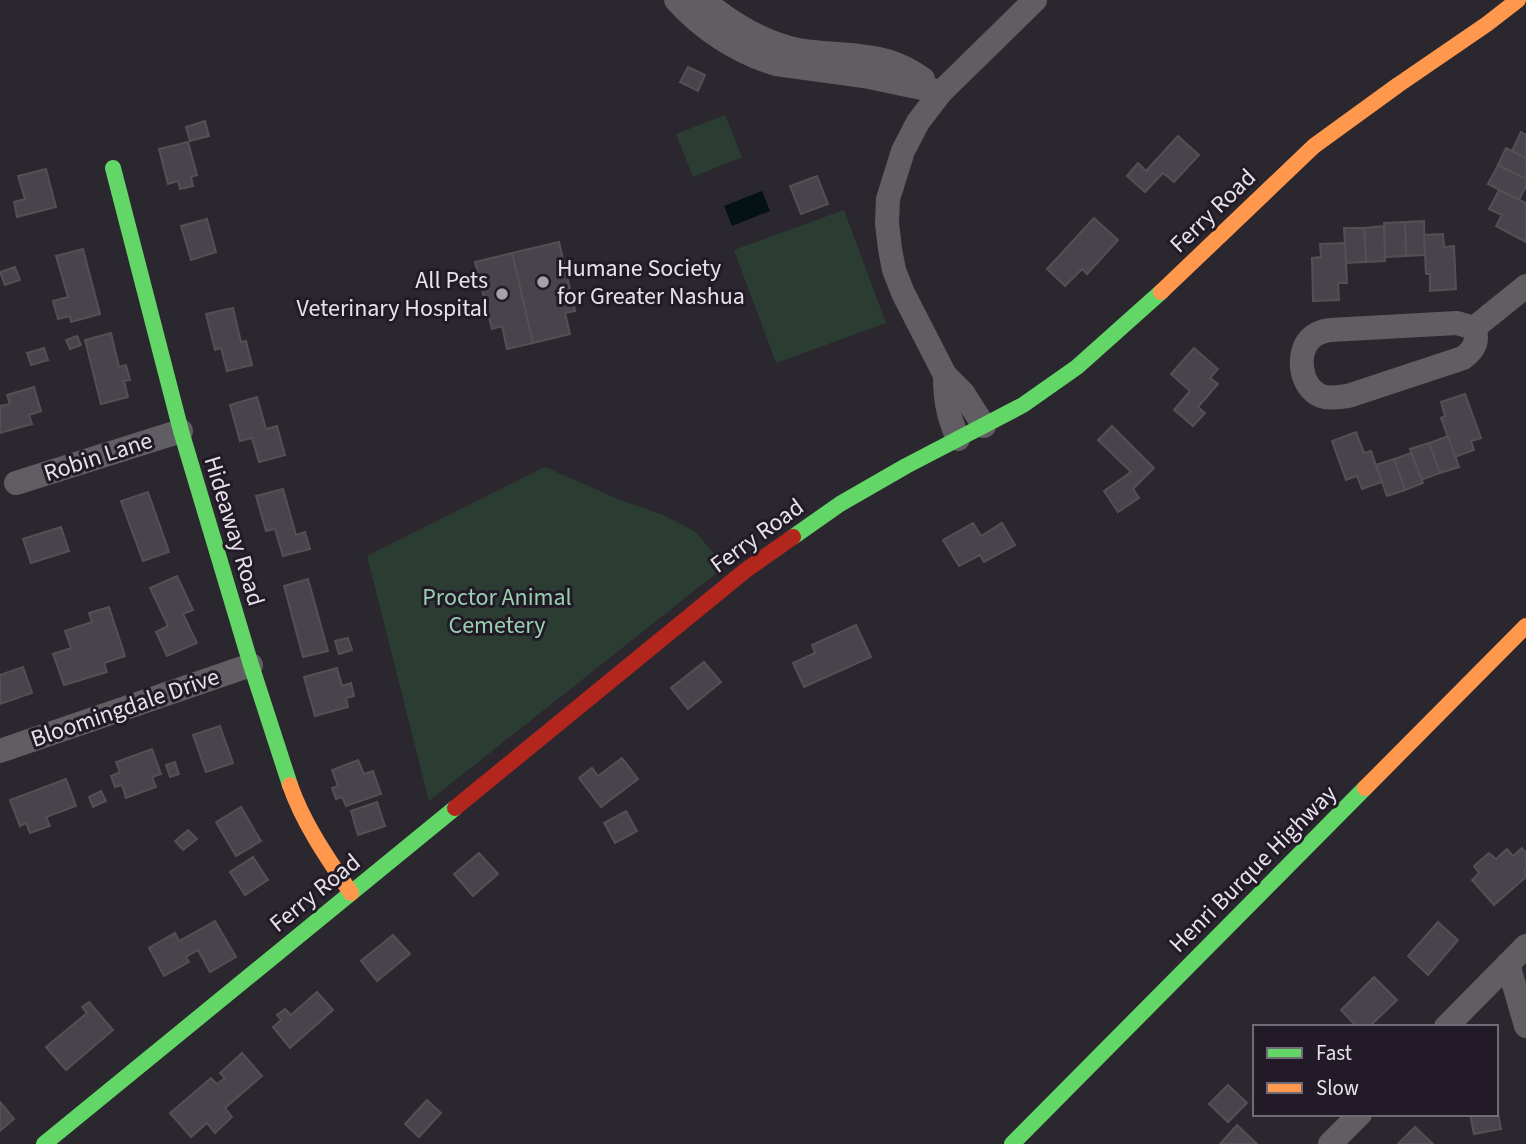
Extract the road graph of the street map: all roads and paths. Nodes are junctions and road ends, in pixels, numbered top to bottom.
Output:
1 (676, 0) edge
2 (702, 0) edge
3 (1035, 0) edge
4 (1518, 0) edge
5 (941, 92) junction
6 (113, 168) dead end
7 (1526, 286) edge
8 (1474, 328) junction
9 (944, 375) junction
10 (984, 426) junction
11 (181, 431) junction
12 (958, 439) junction
13 (16, 483) dead end
14 (1526, 626) edge
15 (251, 665) junction
16 (0, 751) edge
17 (351, 893) junction
18 (1526, 946) edge
19 (1508, 964) junction
20 (1448, 1025) edge
21 (1526, 1026) edge
22 (1358, 1116) edge
23 (44, 1144) edge
24 (1012, 1144) edge
25 (1330, 1144) edge

1 - 5 street
2 - 5 street
3 - 5 street
4 - 10 street, Ferry Road
5 - 9 street
6 - 11 street, Hideaway Road
7 - 8 street
8 - 8 street
9 - 10 street
9 - 12 street
10 - 12 street, Ferry Road
11 - 13 street, Robin Lane
11 - 15 street, Hideaway Road
12 - 17 street, Ferry Road
14 - 24 street, Henri Burque Highway
15 - 16 street, Bloomingdale Drive
15 - 17 street, Hideaway Road
17 - 23 street, Ferry Road
18 - 19 street
19 - 20 street
19 - 21 street
22 - 25 street

